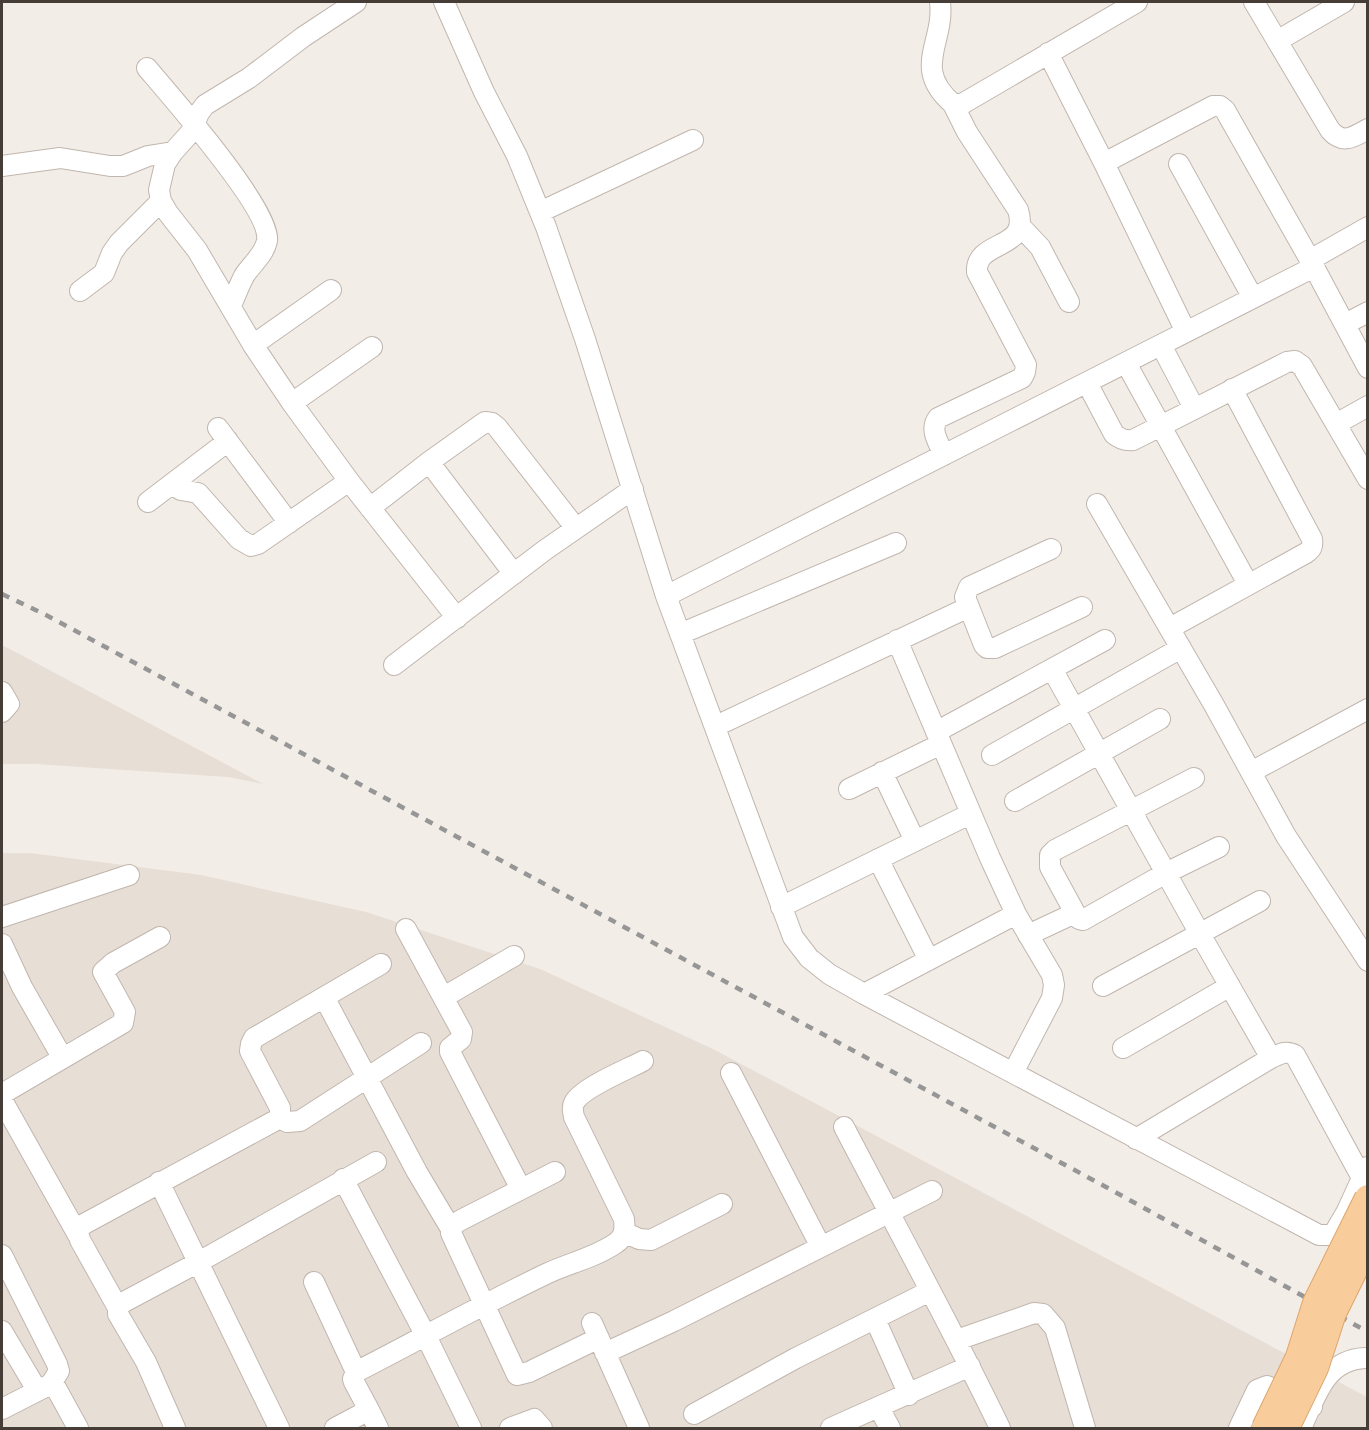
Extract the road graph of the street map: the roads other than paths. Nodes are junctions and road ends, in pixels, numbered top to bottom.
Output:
1 (356, 2) edge
2 (444, 2) edge
3 (1137, 2) edge
4 (1254, 2) edge
5 (1344, 2) edge
6 (943, 3) edge
7 (1277, 41) junction
8 (1048, 53) junction
9 (147, 68) dead end
10 (953, 104) junction
11 (195, 125) junction
12 (1368, 129) edge
13 (693, 140) dead end
14 (173, 152) junction
15 (1104, 163) junction
16 (1179, 164) dead end
17 (2, 166) edge
18 (162, 201) junction
19 (540, 212) junction
20 (1021, 227) junction
21 (1368, 227) edge
22 (1312, 264) junction
23 (331, 290) dead end
24 (80, 291) dead end
25 (1253, 298) junction
26 (1069, 302) dead end
27 (231, 306) junction
28 (1368, 312) edge
29 (1345, 324) junction
30 (1186, 332) junction
31 (253, 345) junction
32 (1161, 345) junction
33 (372, 347) dead end
34 (1126, 363) junction
35 (1368, 368) edge
36 (1087, 383) junction
37 (1232, 389) junction
38 (292, 403) junction
39 (1368, 406) edge
40 (1194, 408) junction
41 (1336, 424) junction
42 (1160, 426) junction
43 (944, 455) junction
44 (429, 462) junction
45 (1368, 479) edge
46 (349, 481) junction
47 (172, 484) junction
48 (633, 489) junction
49 (148, 502) dead end
50 (1097, 504) dead end
51 (370, 508) junction
52 (289, 523) junction
53 (575, 527) junction
54 (896, 543) dead end
55 (1051, 549) dead end
56 (514, 574) junction
57 (1248, 585) junction
58 (666, 596) junction
59 (969, 607) junction
60 (1082, 607) dead end
61 (457, 618) junction
62 (1170, 628) junction
63 (680, 634) junction
64 (897, 640) junction
65 (1105, 640) dead end
66 (1181, 648) junction
67 (394, 665) dead end
68 (1052, 669) junction
69 (2, 692) edge
70 (1074, 708) junction
71 (1368, 709) edge
72 (2, 712) edge
73 (1160, 718) dead end
74 (716, 726) junction
75 (939, 738) junction
76 (1100, 754) junction
77 (992, 755) dead end
78 (882, 772) junction
79 (1251, 772) junction
80 (1194, 778) dead end
81 (849, 789) dead end
82 (1015, 801) dead end
83 (1131, 810) junction
84 (970, 814) junction
85 (915, 841) junction
86 (1219, 847) dead end
87 (878, 859) junction
88 (1166, 873) junction
89 (129, 875) dead end
90 (1260, 901) dead end
91 (781, 907) junction
92 (1075, 913) junction
93 (1016, 914) junction
94 (2, 917) edge
95 (406, 929) dead end
96 (1200, 934) junction
97 (1028, 935) junction
98 (160, 937) dead end
99 (2, 944) edge
100 (514, 956) dead end
101 (929, 960) junction
102 (1368, 961) edge
103 (381, 964) dead end
104 (1103, 986) dead end
105 (1230, 986) junction
106 (864, 994) junction
107 (324, 997) junction
108 (444, 997) junction
109 (421, 1043) dead end
110 (1123, 1048) dead end
111 (62, 1058) junction
112 (1271, 1058) junction
113 (643, 1061) dead end
114 (731, 1073) dead end
115 (1013, 1073) junction
116 (367, 1076) junction
117 (2, 1094) edge
118 (2, 1100) edge
119 (280, 1118) junction
120 (844, 1127) dead end
121 (1136, 1138) junction
122 (376, 1162) dead end
123 (555, 1172) dead end
124 (343, 1179) junction
125 (1366, 1181) edge
126 (159, 1182) junction
127 (521, 1189) junction
128 (932, 1191) dead end
129 (722, 1204) dead end
130 (888, 1213) junction
131 (451, 1229) junction
132 (624, 1232) junction
133 (78, 1235) junction
134 (1333, 1235) junction
135 (1368, 1242) edge
136 (821, 1247) junction
137 (1368, 1254) edge
138 (2, 1256) edge
139 (197, 1263) junction
140 (314, 1282) dead end
141 (930, 1291) junction
142 (484, 1306) junction
143 (118, 1308) junction
144 (875, 1319) junction
145 (2, 1330) edge
146 (426, 1336) junction
147 (599, 1338) junction
148 (957, 1340) junction
149 (1365, 1358) dead end
150 (970, 1366) junction
151 (356, 1372) junction
152 (44, 1387) junction
153 (909, 1395) junction
154 (1312, 1407) junction
155 (879, 1408) junction
156 (2, 1409) edge
157 (369, 1410) junction
158 (694, 1414) dead end
159 (78, 1428) edge
160 (175, 1428) edge
161 (279, 1428) edge
162 (335, 1428) edge
163 (378, 1428) edge
164 (471, 1428) edge
165 (510, 1428) edge
166 (542, 1428) edge
167 (639, 1428) edge
168 (831, 1428) edge
169 (890, 1428) edge
170 (1000, 1428) edge
171 (1085, 1428) edge
172 (1239, 1428) edge
173 (1265, 1428) edge
174 (1286, 1428) edge
175 (1301, 1428) edge

1 - 11 street
2 - 19 street
3 - 8 street
4 - 7 street
5 - 7 street
6 - 10 street
7 - 12 street
8 - 10 street
8 - 15 street
9 - 11 street
10 - 20 street
11 - 14 street
11 - 27 street
13 - 19 street
14 - 17 street
14 - 18 street
15 - 22 street
15 - 30 street
16 - 25 street
18 - 24 street
18 - 27 street
19 - 48 street
20 - 26 street
20 - 43 street
21 - 22 street
22 - 25 street
22 - 29 street
23 - 31 street
25 - 30 street
27 - 31 street
28 - 29 street
29 - 35 street
30 - 32 street
31 - 38 street
32 - 34 street
32 - 40 street
33 - 38 street
34 - 36 street
34 - 42 street
36 - 42 street
36 - 43 street
37 - 40 street
37 - 41 street
37 - 57 street
38 - 46 street
39 - 41 street
40 - 42 street
41 - 45 street
42 - 57 street
43 - 58 street
44 - 51 street
44 - 53 street
44 - 56 street
46 - 51 street
46 - 52 street
47 - 49 street
47 - 52 street
47 - 52 street
48 - 53 street
48 - 58 street
50 - 62 street
51 - 61 street
53 - 56 street
54 - 63 street
55 - 59 street
56 - 61 street
57 - 62 street
58 - 63 street
59 - 60 street
59 - 64 street
61 - 67 street
62 - 66 street
63 - 74 street
64 - 74 street
64 - 75 street
65 - 68 street
66 - 70 street
66 - 79 street
68 - 70 street
68 - 75 street
69 - 72 street
70 - 76 street
70 - 77 street
71 - 79 street
73 - 76 street
74 - 91 street
75 - 78 street
75 - 84 street
76 - 82 street
76 - 83 street
78 - 81 street
78 - 85 street
79 - 102 street
80 - 83 street
83 - 88 street
83 - 92 street
84 - 85 street
84 - 93 street
85 - 87 street
86 - 88 street
87 - 91 street
87 - 101 street
88 - 92 street
88 - 96 street
89 - 94 street
90 - 96 street
91 - 106 street
92 - 97 street
93 - 97 street
93 - 101 street
95 - 108 street
96 - 104 street
96 - 105 street
97 - 115 street
98 - 111 street
99 - 111 street
100 - 108 street
101 - 106 street
103 - 107 street
105 - 110 street
105 - 112 street
106 - 115 street
107 - 116 street
107 - 119 street
108 - 127 street
109 - 116 street
111 - 117 street
112 - 121 street
112 - 125 street
113 - 132 street
114 - 136 street
115 - 121 street
116 - 119 street
116 - 131 street
118 - 133 street
119 - 126 street
120 - 130 street
121 - 134 street
122 - 124 street
123 - 127 street
124 - 139 street
124 - 146 street
125 - 134 street
125 - 173 main road, bridge
126 - 133 street
126 - 139 street
127 - 131 street
128 - 130 street
129 - 132 street
130 - 136 street
130 - 141 street
131 - 142 street
132 - 142 street
133 - 143 street
134 - 137 street
135 - 174 main road, bridge
136 - 147 street
138 - 152 street
139 - 143 street
139 - 161 street
140 - 151 street
141 - 144 street
141 - 148 street
142 - 146 street
142 - 147 street
143 - 160 street
144 - 153 street
144 - 158 street
145 - 152 street
146 - 151 street
146 - 164 street
147 - 167 street
148 - 150 street
148 - 171 street
149 - 154 street
150 - 153 street
150 - 170 street
151 - 157 street
152 - 156 street
152 - 159 street
153 - 155 street
154 - 172 street
154 - 175 street
155 - 168 street
155 - 169 street
157 - 162 street
157 - 163 street
165 - 166 street

